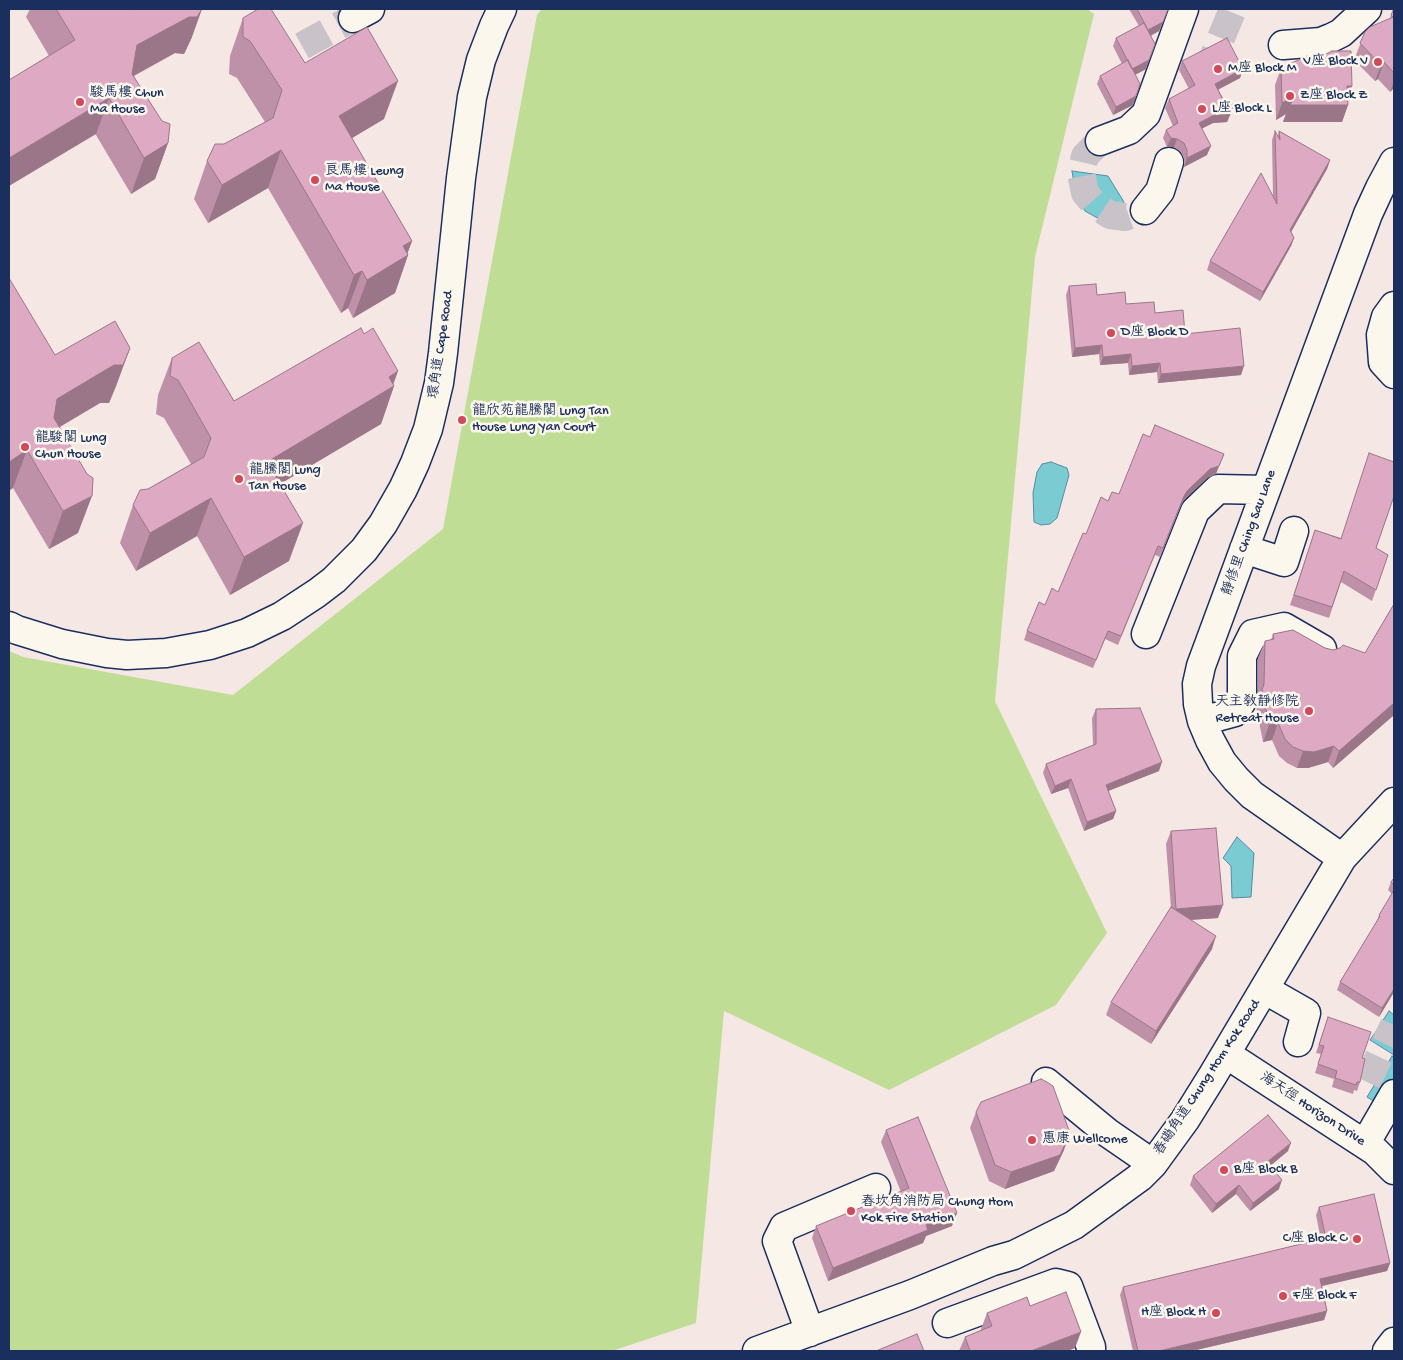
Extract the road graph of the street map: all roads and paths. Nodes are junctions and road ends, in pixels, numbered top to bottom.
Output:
1 (502, 9) edge
2 (1184, 9) edge
3 (1367, 9) edge
4 (1283, 45) dead end
5 (1100, 141) tunnel mouth
6 (1170, 162) dead end
7 (1394, 162) edge
8 (1145, 210) tunnel mouth
9 (1394, 306) edge
10 (1394, 374) edge
11 (1266, 490) junction
12 (1294, 531) dead end
13 (1244, 549) junction
14 (9, 626) edge
15 (1146, 634) dead end
16 (1326, 651) edge
17 (1202, 721) junction
18 (1394, 802) edge
19 (1342, 858) junction
20 (1264, 989) junction
21 (1298, 1042) dead end
22 (1226, 1054) junction
23 (1046, 1082) edge
24 (1394, 1094) tunnel mouth
25 (1365, 1144) junction
26 (1153, 1164) junction
27 (1394, 1170) edge
28 (876, 1188) dead end
29 (947, 1323) dead end
30 (810, 1332) junction
31 (1394, 1342) edge
32 (757, 1351) edge
33 (1091, 1351) edge
34 (1386, 1351) edge

1 - 14 street, 環角道 Cape Road
2 - 5 street
3 - 4 street
6 - 8 street
7 - 11 street, 靜修里 Ching Sau Lane
9 - 10 street
11 - 13 street, 靜修里 Ching Sau Lane
11 - 15 street
12 - 13 street
13 - 17 street, 靜修里 Ching Sau Lane
16 - 17 street
17 - 19 street, 靜修里 Ching Sau Lane
18 - 19 street, 舂磡角道 Chung Hom Kok Road
19 - 20 street, 舂磡角道 Chung Hom Kok Road
20 - 21 street
20 - 22 street, 舂磡角道 Chung Hom Kok Road
22 - 25 street, 海天徑 Horizon Drive
22 - 26 street, 舂磡角道 Chung Hom Kok Road
23 - 26 street
24 - 25 street
25 - 27 street, 海天徑 Horizon Drive
26 - 30 street, 舂磡角道 Chung Hom Kok Road
28 - 30 street
29 - 33 street
30 - 32 street, 舂磡角道 Chung Hom Kok Road
31 - 34 street

